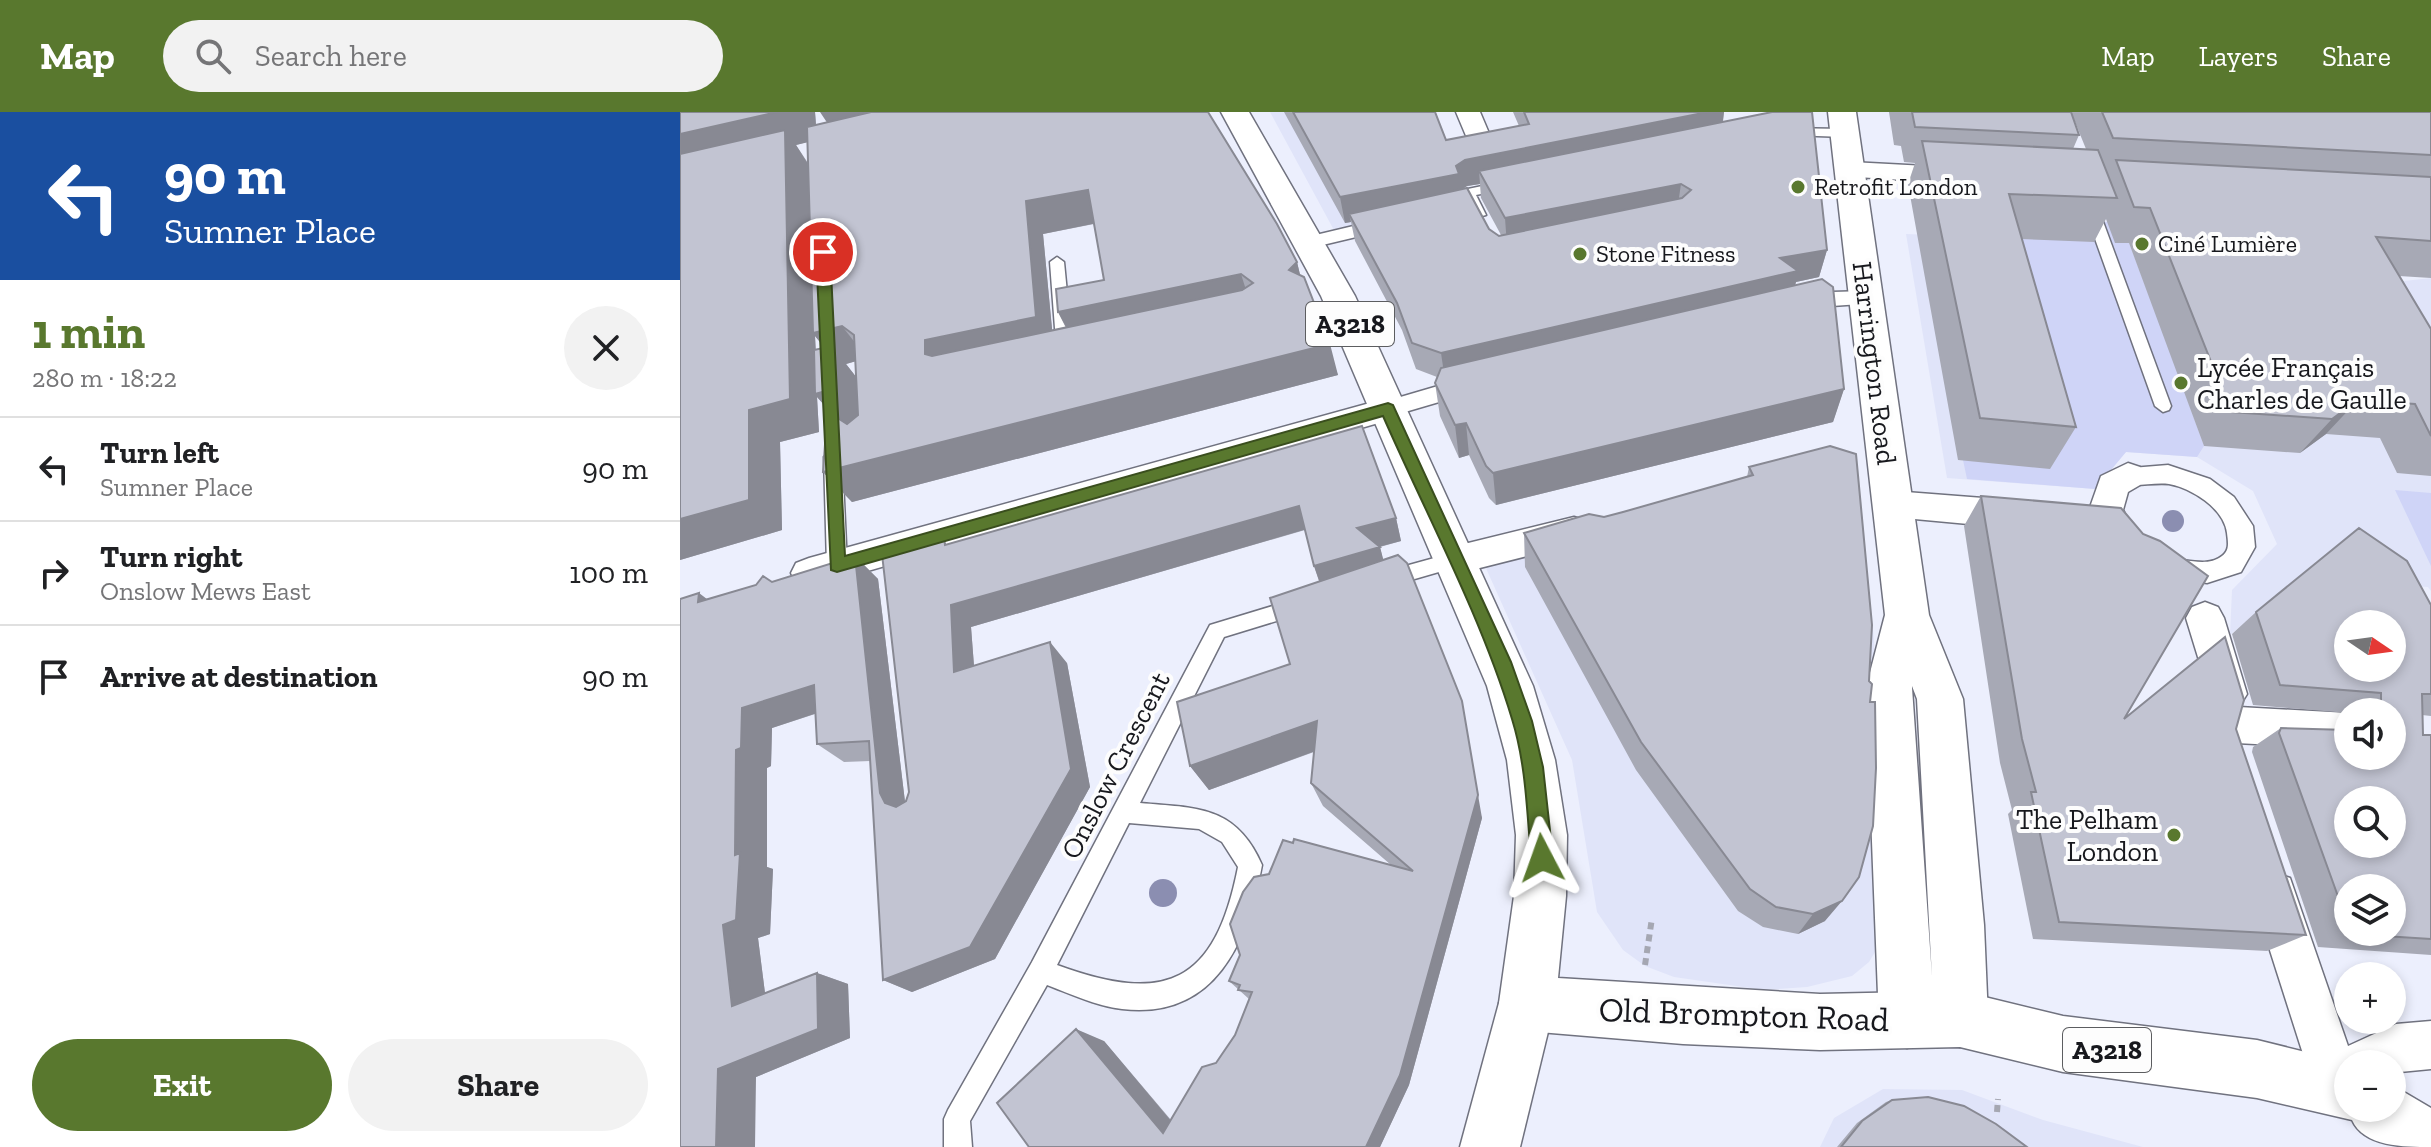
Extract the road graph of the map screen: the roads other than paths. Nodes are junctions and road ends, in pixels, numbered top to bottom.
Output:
1 (1235, 112) edge
2 (1468, 112) edge
3 (1843, 123) edge
4 (1777, 130) edge
5 (1481, 145) edge
6 (1851, 170) junction
7 (1988, 177) edge
8 (1514, 184) edge
9 (2086, 195) edge
10 (1403, 221) edge
11 (1487, 230) edge
12 (1310, 242) junction
13 (1057, 262) dead end
14 (1867, 298) junction
15 (1771, 313) edge
16 (1066, 355) edge
17 (1495, 379) edge
18 (2163, 406) dead end
19 (1388, 409) junction
20 (832, 434) edge
21 (2128, 476) joint
22 (1893, 504) junction
23 (2083, 520) junction
24 (1613, 521) edge
25 (2139, 556) joint
26 (1456, 560) junction
27 (837, 565) junction
28 (776, 582) edge
29 (1363, 586) edge
30 (1321, 599) edge
31 (2205, 618) edge
32 (2334, 733) edge
33 (1125, 812) junction
34 (2263, 858) edge
35 (1041, 971) junction
36 (1527, 1003) junction
37 (1934, 1019) junction
38 (2431, 1045) edge
39 (2340, 1050) edge
40 (2394, 1050) edge
41 (2334, 1082) edge
42 (2405, 1122) edge
43 (2431, 1141) edge
44 (958, 1147) edge
45 (1490, 1147) edge

1 - 12 main road, A3218
2 - 5 street
3 - 4 lane
3 - 6 main road, Harrington Road
6 - 7 street
6 - 14 main road, Harrington Road
8 - 11 lane
9 - 18 lane
10 - 12 street
12 - 19 main road, A3218
13 - 16 lane
14 - 15 street
14 - 22 main road, Harrington Road
17 - 19 street
19 - 26 main road, A3218
19 - 27 street
20 - 27 lane
21 - 23 street
21 - 25 street
22 - 23 street
22 - 37 main road, Harrington Road
23 - 25 street
24 - 26 street
26 - 29 lane
26 - 36 main road, A3218
27 - 28 street
30 - 33 lane, Onslow Crescent
31 - 32 street
33 - 35 lane, Onslow Crescent
33 - 35 lane
34 - 39 street
35 - 44 lane, Onslow Crescent
36 - 37 main road, Old Brompton Road / A3218
36 - 45 main road
37 - 41 main road, A3218
38 - 40 street
42 - 43 main road, A3218

